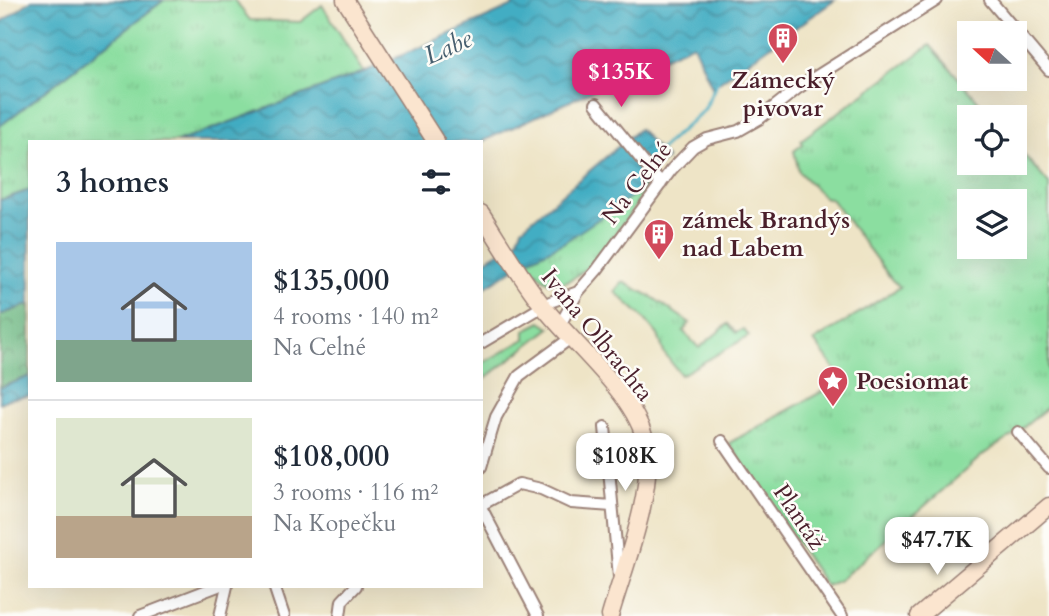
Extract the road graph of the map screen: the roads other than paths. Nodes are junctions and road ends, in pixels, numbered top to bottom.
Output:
1 (345, 0) edge
2 (937, 0) edge
3 (990, 0) edge
4 (1049, 70) edge
5 (596, 104) dead end
6 (435, 140) edge
7 (661, 184) junction
8 (483, 216) edge
9 (578, 292) junction
10 (544, 308) junction
11 (560, 325) junction
12 (572, 337) junction
13 (483, 342) edge
14 (605, 427) dead end
15 (1018, 432) dead end
16 (722, 441) dead end
17 (483, 460) edge
18 (1049, 468) edge
19 (483, 505) edge
20 (612, 506) junction
21 (1049, 506) edge
22 (483, 510) edge
23 (619, 584) junction
24 (213, 588) edge
25 (227, 588) edge
26 (275, 588) edge
27 (354, 588) edge
28 (141, 616) edge
29 (220, 616) edge
30 (285, 616) edge
31 (340, 616) edge
32 (538, 616) edge
33 (610, 616) edge
34 (842, 616) edge
35 (919, 616) edge

1 - 6 main road
2 - 7 street, Na Celné
3 - 4 street
5 - 7 street, Na Celné
7 - 9 street, Na Celné
8 - 10 main road, Ivana Olbrachta
9 - 10 street
9 - 11 street, Na Celné
10 - 11 main road, Ivana Olbrachta
10 - 13 street
11 - 12 main road, Ivana Olbrachta
12 - 17 street
12 - 23 main road, Ivana Olbrachta
14 - 20 street
15 - 18 street
16 - 34 street, Plantáž
19 - 20 street
20 - 23 street
21 - 35 main road
22 - 32 street
23 - 33 main road, Ivana Olbrachta
24 - 28 street
25 - 29 street
26 - 30 street
27 - 31 street

